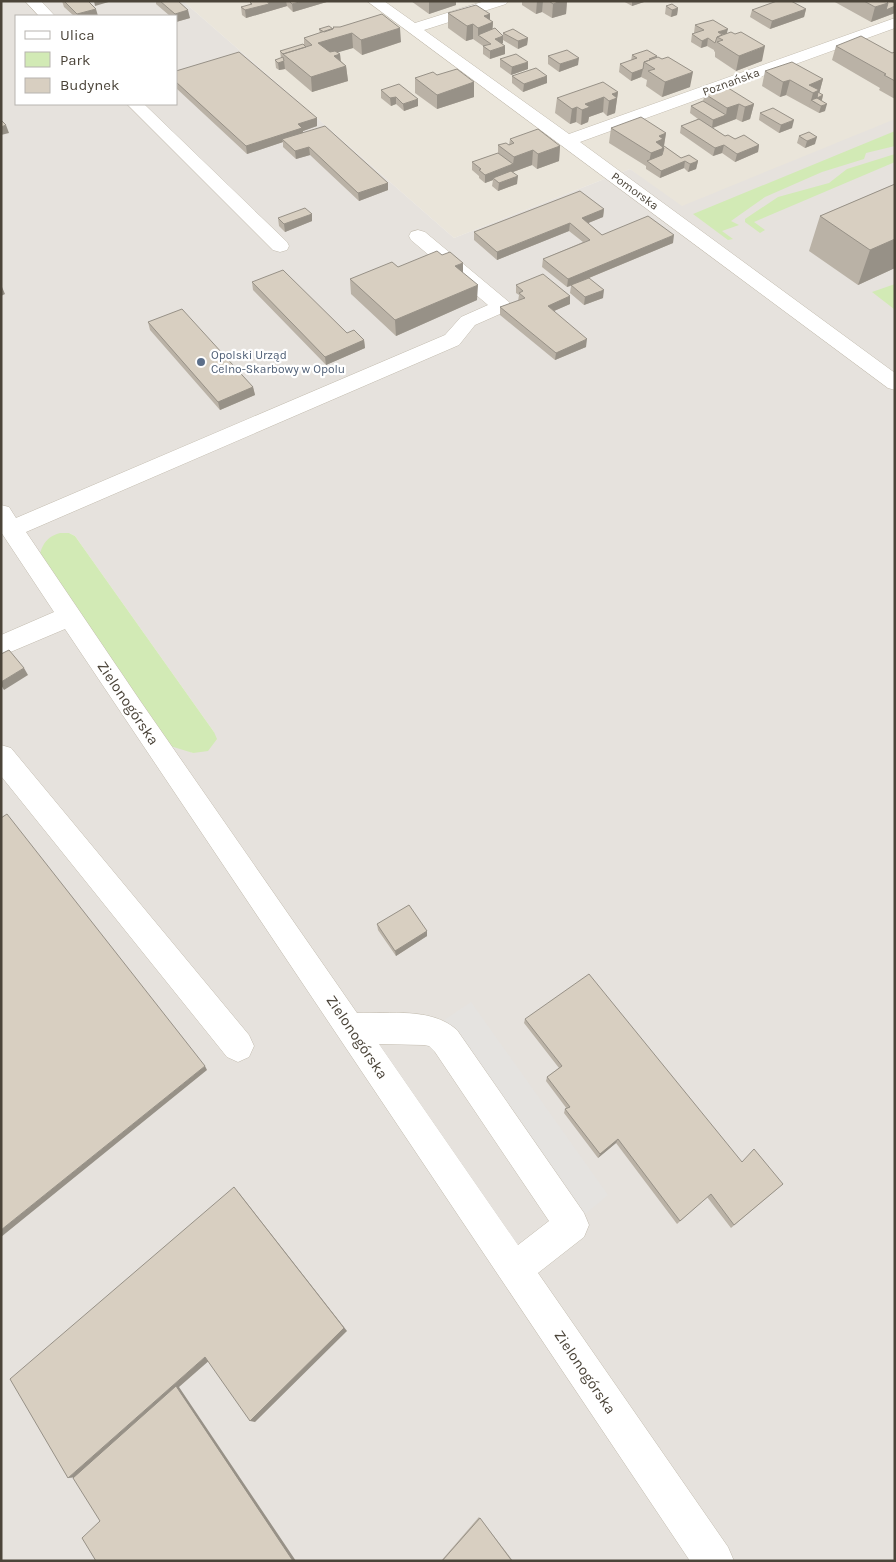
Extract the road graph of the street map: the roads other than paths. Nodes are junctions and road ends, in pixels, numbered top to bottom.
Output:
1 (32, 1) edge
2 (374, 1) edge
3 (501, 1) edge
4 (46, 15) edge
5 (895, 23) edge
6 (412, 29) junction
7 (137, 105) edge
8 (567, 140) junction
9 (418, 236) dead end
10 (280, 246) dead end
11 (895, 383) edge
12 (7, 521) edge
13 (70, 616) junction
14 (1, 646) edge
15 (1, 756) edge
16 (350, 1028) junction
17 (238, 1046) dead end
18 (515, 1269) junction
19 (714, 1561) edge

1 - 4 street
2 - 6 street, Pomorska
3 - 6 street
5 - 8 street, Poznańska
6 - 8 street, Pomorska
7 - 10 street
8 - 11 street, Pomorska
9 - 12 street
12 - 13 street, Zielonogórska
13 - 14 street
13 - 16 street, Zielonogórska
15 - 17 street
16 - 18 street, Zielonogórska
16 - 18 street
18 - 19 street, Zielonogórska

